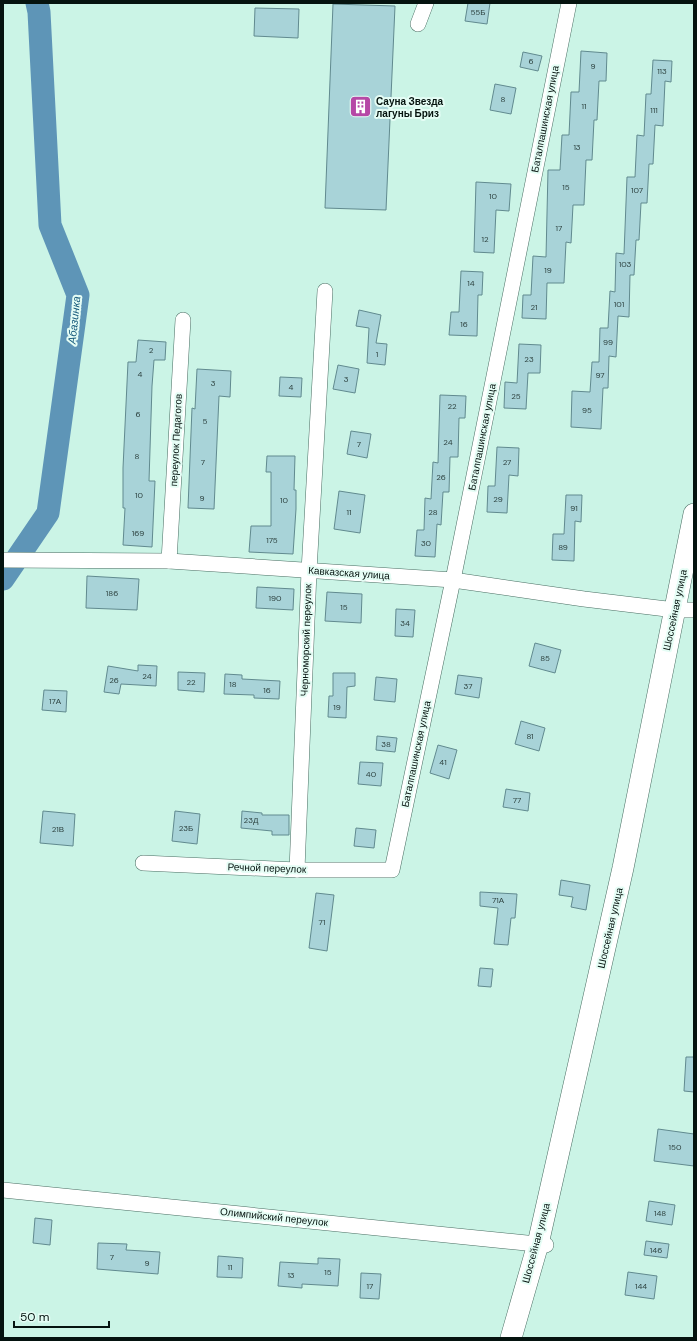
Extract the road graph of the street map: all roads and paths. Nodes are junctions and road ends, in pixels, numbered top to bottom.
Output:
1 (426, 3) edge
2 (569, 3) edge
3 (418, 24) dead end
4 (325, 291) dead end
5 (183, 320) dead end
6 (694, 514) edge
7 (694, 548) edge
8 (3, 560) edge
9 (169, 561) junction
10 (309, 571) junction
11 (453, 580) junction
12 (683, 610) edge
13 (143, 863) dead end
14 (297, 870) junction
15 (392, 870) joint
16 (3, 1190) edge
17 (542, 1244) junction
18 (510, 1338) edge
19 (525, 1338) edge

1 - 3 street
2 - 11 street, Баталпашинская улица
4 - 10 street, Черноморский переулок
5 - 9 street, переулок Педагогов
6 - 12 main road, Шоссейная улица
7 - 12 main road, Шоссейная улица
8 - 9 street, Кавказская улица
9 - 10 street, Кавказская улица
10 - 11 street, Кавказская улица
10 - 14 street, Черноморский переулок
11 - 12 street, Кавказская улица
11 - 15 street, Баталпашинская улица
12 - 17 main road, Шоссейная улица
13 - 14 street, Речной переулок
14 - 15 street, Речной переулок
16 - 17 street, Олимпийский переулок
17 - 18 main road, Шоссейная улица
17 - 19 main road, Шоссейная улица

